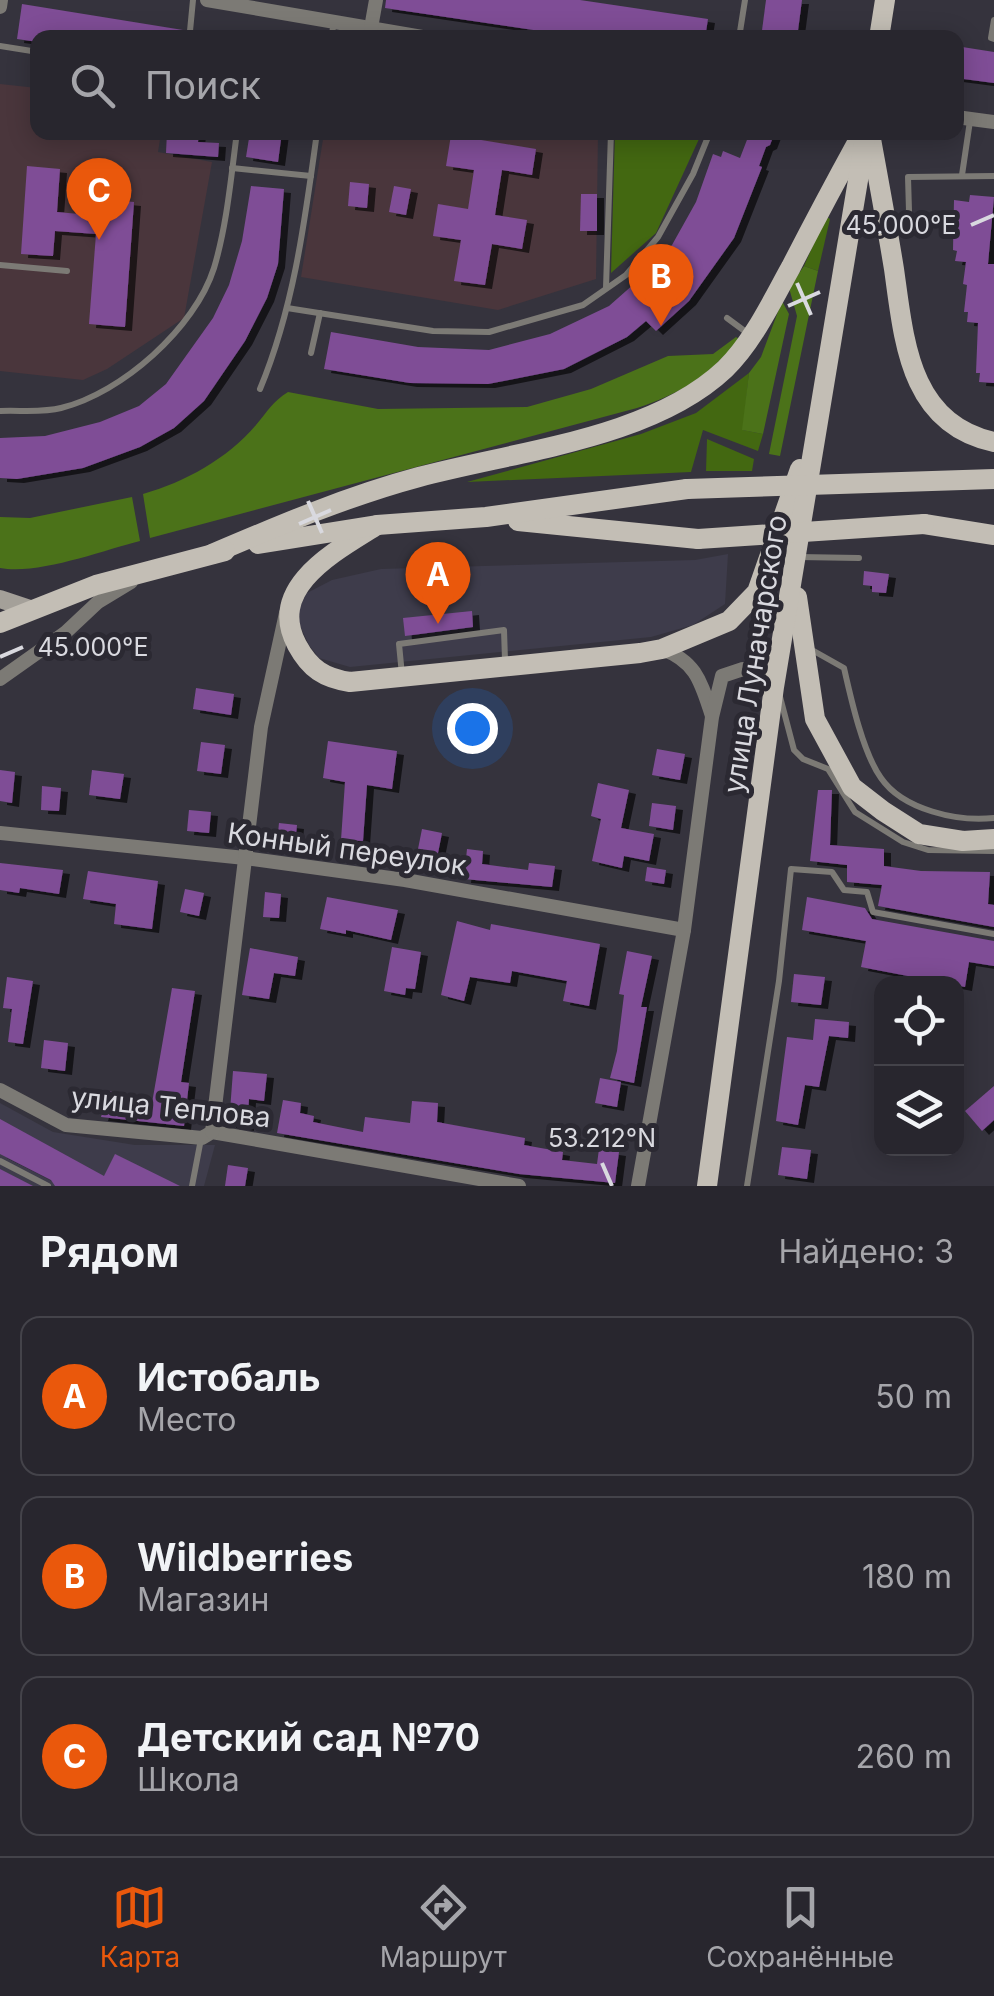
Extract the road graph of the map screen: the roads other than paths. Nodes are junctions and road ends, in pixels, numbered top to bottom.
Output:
1 (193, 0) edge
2 (207, 0) edge
3 (376, 0) edge
4 (745, 0) edge
5 (885, 0) edge
6 (994, 20) edge
7 (371, 28) junction
8 (190, 30) dead end
9 (332, 30) edge
10 (382, 30) edge
11 (740, 30) edge
12 (880, 30) edge
13 (994, 39) edge
14 (0, 46) edge
15 (30, 51) edge
16 (964, 118) edge
17 (994, 122) edge
18 (236, 140) edge
19 (317, 140) edge
20 (611, 140) edge
21 (707, 140) edge
22 (861, 140) edge
23 (865, 140) edge
24 (868, 140) edge
25 (963, 140) edge
26 (232, 168) junction
27 (962, 175) junction
28 (311, 176) junction
29 (994, 176) edge
30 (886, 228) junction
31 (0, 265) edge
32 (67, 271) dead end
33 (606, 289) junction
34 (287, 308) junction
35 (320, 312) junction
36 (728, 318) dead end
37 (751, 336) junction
38 (311, 353) dead end
39 (260, 388) dead end
40 (823, 401) junction
41 (0, 411) edge
42 (994, 442) edge
43 (994, 471) edge
44 (811, 477) junction
45 (994, 479) edge
46 (486, 518) junction
47 (994, 522) edge
48 (924, 524) junction
49 (377, 525) junction
50 (994, 534) edge
51 (212, 554) junction
52 (859, 558) dead end
53 (796, 566) junction
54 (150, 570) junction
55 (0, 599) edge
56 (33, 610) junction
57 (286, 612) junction
58 (0, 622) edge
59 (804, 645) junction
60 (662, 649) junction
61 (505, 666) junction
62 (402, 677) junction
63 (0, 679) edge
64 (774, 687) junction
65 (712, 717) junction
66 (994, 818) edge
67 (0, 833) edge
68 (994, 839) edge
69 (994, 851) edge
70 (245, 858) junction
71 (684, 930) junction
72 (994, 934) edge
73 (0, 1090) edge
74 (207, 1135) junction
75 (0, 1161) edge
76 (48, 1186) edge
77 (192, 1186) edge
78 (519, 1186) edge
79 (638, 1186) edge
80 (707, 1186) edge
81 (747, 1186) edge

1 - 8 lane
2 - 9 street
3 - 7 street
4 - 11 lane
5 - 12 main road
6 - 13 lane
7 - 9 street
7 - 10 street
14 - 15 lane
16 - 17 street
18 - 26 lane
19 - 28 lane
20 - 33 lane
21 - 33 lane
22 - 37 main road
23 - 40 main road, улица Луначарского
24 - 30 main road
25 - 27 lane
26 - 28 lane
26 - 41 lane
27 - 29 lane
27 - 30 lane
28 - 34 lane
30 - 42 main road
31 - 32 lane
33 - 35 lane
34 - 35 lane
34 - 39 lane
35 - 38 lane
36 - 37 lane
37 - 51 main road
40 - 44 main road, улица Луначарского
40 - 60 main road
43 - 44 street
44 - 53 main road, улица Луначарского
45 - 46 main road, bridge
46 - 48 main road, bridge
46 - 49 main road
47 - 48 main road
48 - 50 main road
49 - 51 main road
49 - 57 main road
51 - 54 main road
52 - 53 lane
53 - 59 main road
53 - 64 main road, улица Луначарского
54 - 56 main road
54 - 63 street
55 - 56 main road
56 - 58 main road
57 - 62 main road
57 - 70 street
59 - 66 lane
59 - 68 main road
60 - 61 main road
60 - 65 street
61 - 62 main road
61 - 62 lane
64 - 65 street
64 - 69 lane
64 - 80 main road, улица Луначарского
65 - 71 street
67 - 70 street, Конный переулок
70 - 71 street, Конный переулок
70 - 74 street
71 - 79 street
72 - 81 lane
73 - 74 street, улица Теплова
74 - 77 lane
74 - 78 street, улица Теплова
75 - 76 lane

